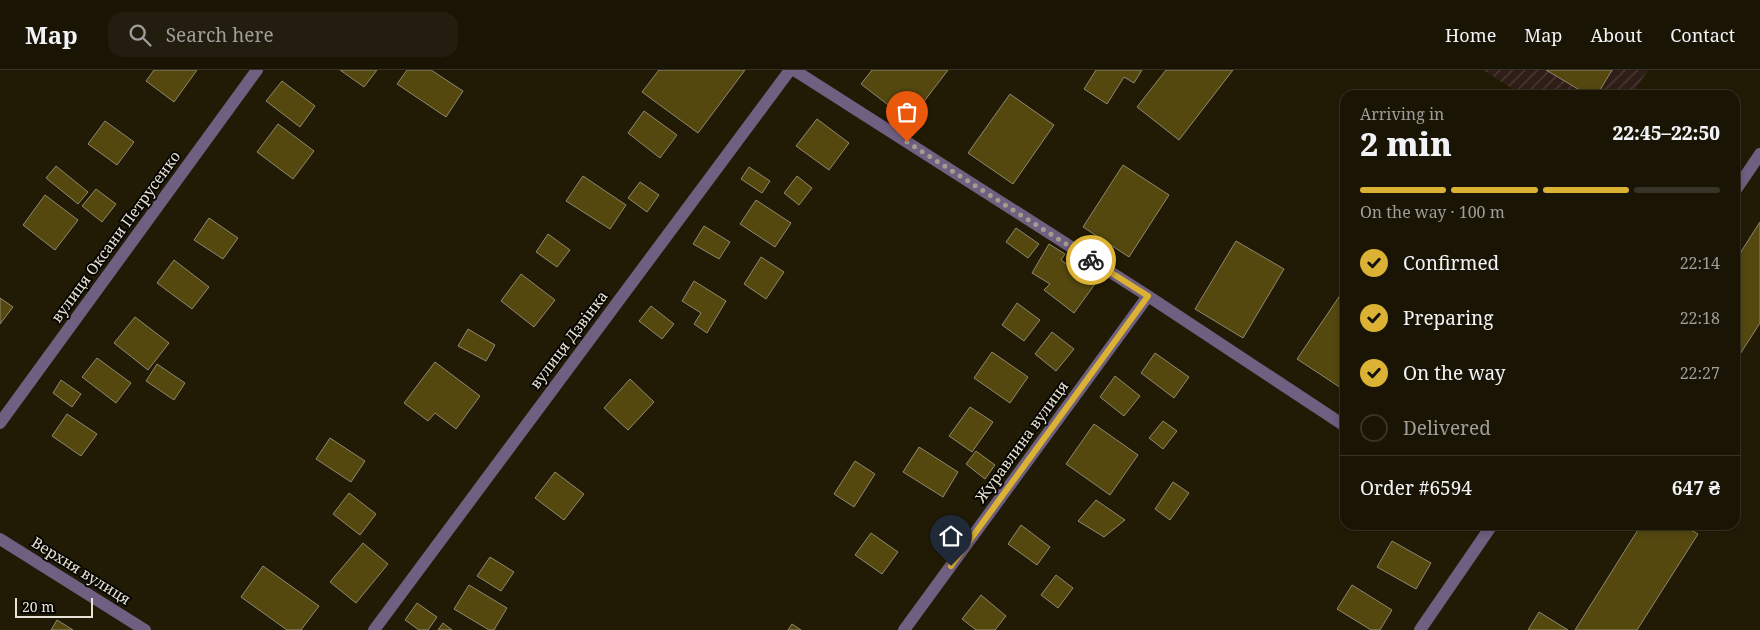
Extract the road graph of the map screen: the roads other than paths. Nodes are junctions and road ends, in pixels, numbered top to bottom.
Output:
1 (258, 70) edge
2 (792, 70) edge
3 (1760, 154) edge
4 (1740, 184) edge
5 (1148, 296) junction
6 (0, 423) edge
7 (1340, 423) edge
8 (1489, 530) edge
9 (0, 539) edge
10 (145, 630) edge
11 (374, 630) edge
12 (904, 630) edge
13 (1420, 630) edge

1 - 6 street, вулиця Оксани Петрусенко
2 - 5 street
2 - 11 street, вулиця Дзвінка
3 - 4 street
5 - 7 street
5 - 12 street, Журавлина вулиця
8 - 13 street
9 - 10 street, Верхня вулиця

